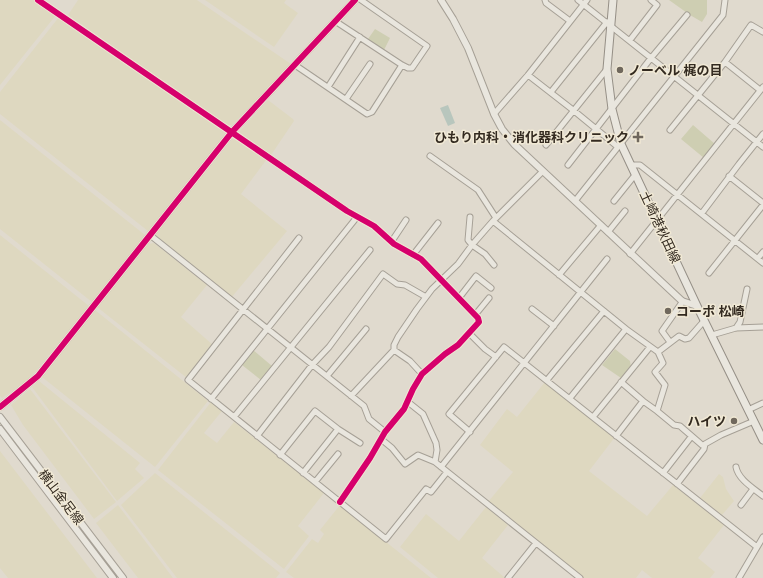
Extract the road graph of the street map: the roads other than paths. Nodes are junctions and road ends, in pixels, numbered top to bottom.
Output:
1 (38, 0) edge
2 (355, 0) edge
3 (361, 0) edge
4 (441, 0) edge
5 (545, 0) edge
6 (578, 0) edge
7 (613, 0) edge
8 (651, 0) edge
9 (725, 0) edge
10 (585, 2) edge
11 (687, 15) dead end
12 (335, 21) junction
13 (570, 21) junction
14 (609, 24) junction
15 (763, 32) edge
16 (360, 37) junction
17 (630, 40) junction
18 (651, 58) junction
19 (725, 62) junction
20 (370, 64) dead end
21 (295, 65) junction
22 (402, 65) junction
23 (607, 69) junction
24 (528, 75) junction
25 (674, 76) junction
26 (328, 87) junction
27 (762, 88) edge
28 (551, 92) junction
29 (698, 95) junction
30 (346, 99) junction
31 (612, 109) junction
32 (573, 110) junction
33 (494, 114) junction
34 (734, 124) junction
35 (596, 129) junction
36 (670, 130) dead end
37 (232, 132) junction
38 (763, 134) edge
39 (757, 142) junction
40 (546, 145) dead end
41 (620, 146) junction
42 (763, 147) edge
43 (430, 156) dead end
44 (568, 165) dead end
45 (631, 165) junction
46 (543, 171) junction
47 (635, 175) junction
48 (729, 176) junction
49 (678, 194) junction
50 (576, 201) junction
51 (614, 201) dead end
52 (763, 204) edge
53 (625, 211) dead end
54 (702, 213) junction
55 (357, 217) junction
56 (470, 217) dead end
57 (406, 220) dead end
58 (494, 220) junction
59 (658, 221) junction
60 (438, 223) dead end
61 (601, 225) junction
62 (608, 232) junction
63 (150, 235) junction
64 (299, 238) dead end
65 (735, 240) junction
66 (392, 241) junction
67 (472, 245) junction
68 (370, 250) dead end
69 (763, 252) edge
70 (630, 254) junction
71 (413, 255) junction
72 (758, 258) junction
73 (606, 259) dead end
74 (763, 263) edge
75 (494, 265) dead end
76 (709, 273) dead end
77 (559, 275) junction
78 (441, 279) junction
79 (491, 288) dead end
80 (748, 290) dead end
81 (581, 292) junction
82 (426, 297) junction
83 (459, 298) junction
84 (489, 298) dead end
85 (683, 301) junction
86 (697, 306) junction
87 (532, 309) dead end
88 (243, 310) junction
89 (604, 311) junction
90 (475, 315) junction
91 (704, 321) junction
92 (554, 326) junction
93 (763, 327) edge
94 (736, 328) junction
95 (366, 329) dead end
96 (626, 329) junction
97 (267, 330) junction
98 (468, 333) junction
99 (712, 335) junction
100 (670, 342) junction
101 (650, 347) junction
102 (290, 348) junction
103 (394, 350) junction
104 (658, 352) junction
105 (496, 357) junction
106 (525, 363) junction
107 (312, 365) junction
108 (422, 374) junction
109 (326, 376) junction
110 (547, 380) junction
111 (621, 382) junction
112 (351, 396) junction
113 (570, 398) junction
114 (211, 399) junction
115 (644, 401) junction
116 (408, 402) junction
117 (763, 403) edge
118 (0, 407) edge
119 (748, 410) junction
120 (657, 411) junction
121 (0, 417) edge
122 (234, 417) junction
123 (593, 417) junction
124 (754, 421) junction
125 (0, 429) edge
126 (338, 429) junction
127 (385, 432) junction
128 (470, 432) junction
129 (257, 436) junction
130 (616, 436) junction
131 (691, 437) junction
132 (381, 439) junction
133 (763, 440) edge
134 (360, 443) dead end
135 (705, 444) junction
136 (338, 454) dead end
137 (280, 455) junction
138 (435, 462) junction
139 (441, 467) junction
140 (736, 467) dead end
141 (447, 472) junction
142 (303, 473) junction
143 (663, 473) junction
144 (315, 482) junction
145 (677, 484) junction
146 (754, 488) junction
147 (763, 496) edge
148 (340, 502) junction
149 (741, 505) dead end
150 (763, 537) edge
151 (536, 543) junction
152 (757, 547) junction
153 (113, 578) edge
154 (123, 578) edge
155 (508, 578) edge
156 (580, 578) edge
157 (739, 578) edge

1 - 37 street
2 - 12 street
3 - 22 street
4 - 33 street
5 - 13 street
6 - 10 street
7 - 14 main road, 土崎港秋田線
8 - 17 street
9 - 25 street
10 - 13 street
10 - 14 street
11 - 18 street
12 - 16 street
12 - 21 street
13 - 24 street
14 - 17 street
14 - 23 main road, 土崎港秋田線
14 - 28 street
15 - 19 street
16 - 22 street
16 - 26 street
17 - 18 street
18 - 25 street
18 - 31 street
19 - 27 street
19 - 29 street
20 - 30 street
21 - 26 street
21 - 37 street
22 - 30 street
23 - 31 main road, 土崎港秋田線
23 - 32 street
24 - 28 street
24 - 33 street
25 - 29 street
25 - 41 street
26 - 30 street
27 - 34 street
28 - 32 street
29 - 34 street
29 - 36 street
31 - 35 street
31 - 41 main road, 土崎港秋田線
32 - 35 street
32 - 40 street
33 - 46 street
34 - 39 street
34 - 49 street
35 - 41 street
35 - 44 street
37 - 55 street
37 - 63 street
38 - 39 street
39 - 42 street
39 - 48 street
41 - 45 main road, 土崎港秋田線
41 - 50 street
43 - 58 street
45 - 47 main road, 土崎港秋田線
45 - 49 street
46 - 50 street
46 - 58 street
47 - 51 street
47 - 59 main road, 土崎港秋田線
48 - 52 street
48 - 54 street
49 - 54 street
49 - 59 street
50 - 61 street
52 - 65 street
53 - 62 street
54 - 65 street
55 - 66 street
55 - 97 street
56 - 67 street
57 - 66 street
58 - 67 street
58 - 77 street
59 - 70 street
59 - 86 main road, 土崎港秋田線
60 - 71 street
61 - 62 street
61 - 77 street
62 - 70 street
63 - 88 street
63 - 118 street
64 - 88 street
65 - 72 street
65 - 76 street
66 - 71 street
67 - 75 street
67 - 78 street
68 - 102 street
69 - 72 street
70 - 85 street
71 - 78 street
72 - 74 street
73 - 81 street
77 - 81 street
78 - 82 street
78 - 83 street
79 - 83 street
80 - 94 street
81 - 89 street
81 - 92 street
82 - 103 street
82 - 107 street
83 - 90 street
84 - 90 street
85 - 86 street
85 - 100 street
86 - 91 main road, 土崎港秋田線
87 - 92 street
88 - 97 street
88 - 114 street
89 - 96 street
89 - 110 street
90 - 98 street
91 - 99 main road, 土崎港秋田線
91 - 100 street
92 - 106 street
93 - 94 street
94 - 99 street
95 - 109 street
96 - 101 street
96 - 113 street
97 - 102 street
97 - 114 street
98 - 105 street
98 - 108 street
99 - 119 main road, 土崎港秋田線
100 - 104 street
101 - 104 street
101 - 111 street
102 - 107 street
102 - 122 street
103 - 108 street
103 - 112 street
104 - 120 street
105 - 106 street
105 - 128 street
106 - 110 street
106 - 128 street
107 - 109 street
107 - 129 street
108 - 116 street
109 - 112 street
110 - 113 street
111 - 115 street
111 - 123 street
112 - 127 street
113 - 123 street
114 - 122 street
115 - 120 street
115 - 130 street
116 - 127 street
116 - 138 street
117 - 119 street
119 - 124 main road, 土崎港秋田線
120 - 131 street
121 - 154 street, 横山金足線
122 - 129 street
123 - 130 street
124 - 133 main road, 土崎港秋田線
124 - 135 street
125 - 153 street, 横山金足線
126 - 134 street
126 - 137 street
126 - 142 street
127 - 132 street
128 - 139 street
129 - 137 street
130 - 143 street
131 - 135 street
131 - 143 street
132 - 138 street
132 - 148 street
135 - 145 street
136 - 144 street
137 - 142 street
138 - 139 street
139 - 141 street
140 - 146 street
141 - 148 street
141 - 151 street
142 - 144 street
143 - 145 street
144 - 148 street
145 - 152 street
146 - 147 street
146 - 149 street
150 - 152 street
151 - 155 street
151 - 156 street
152 - 157 street

